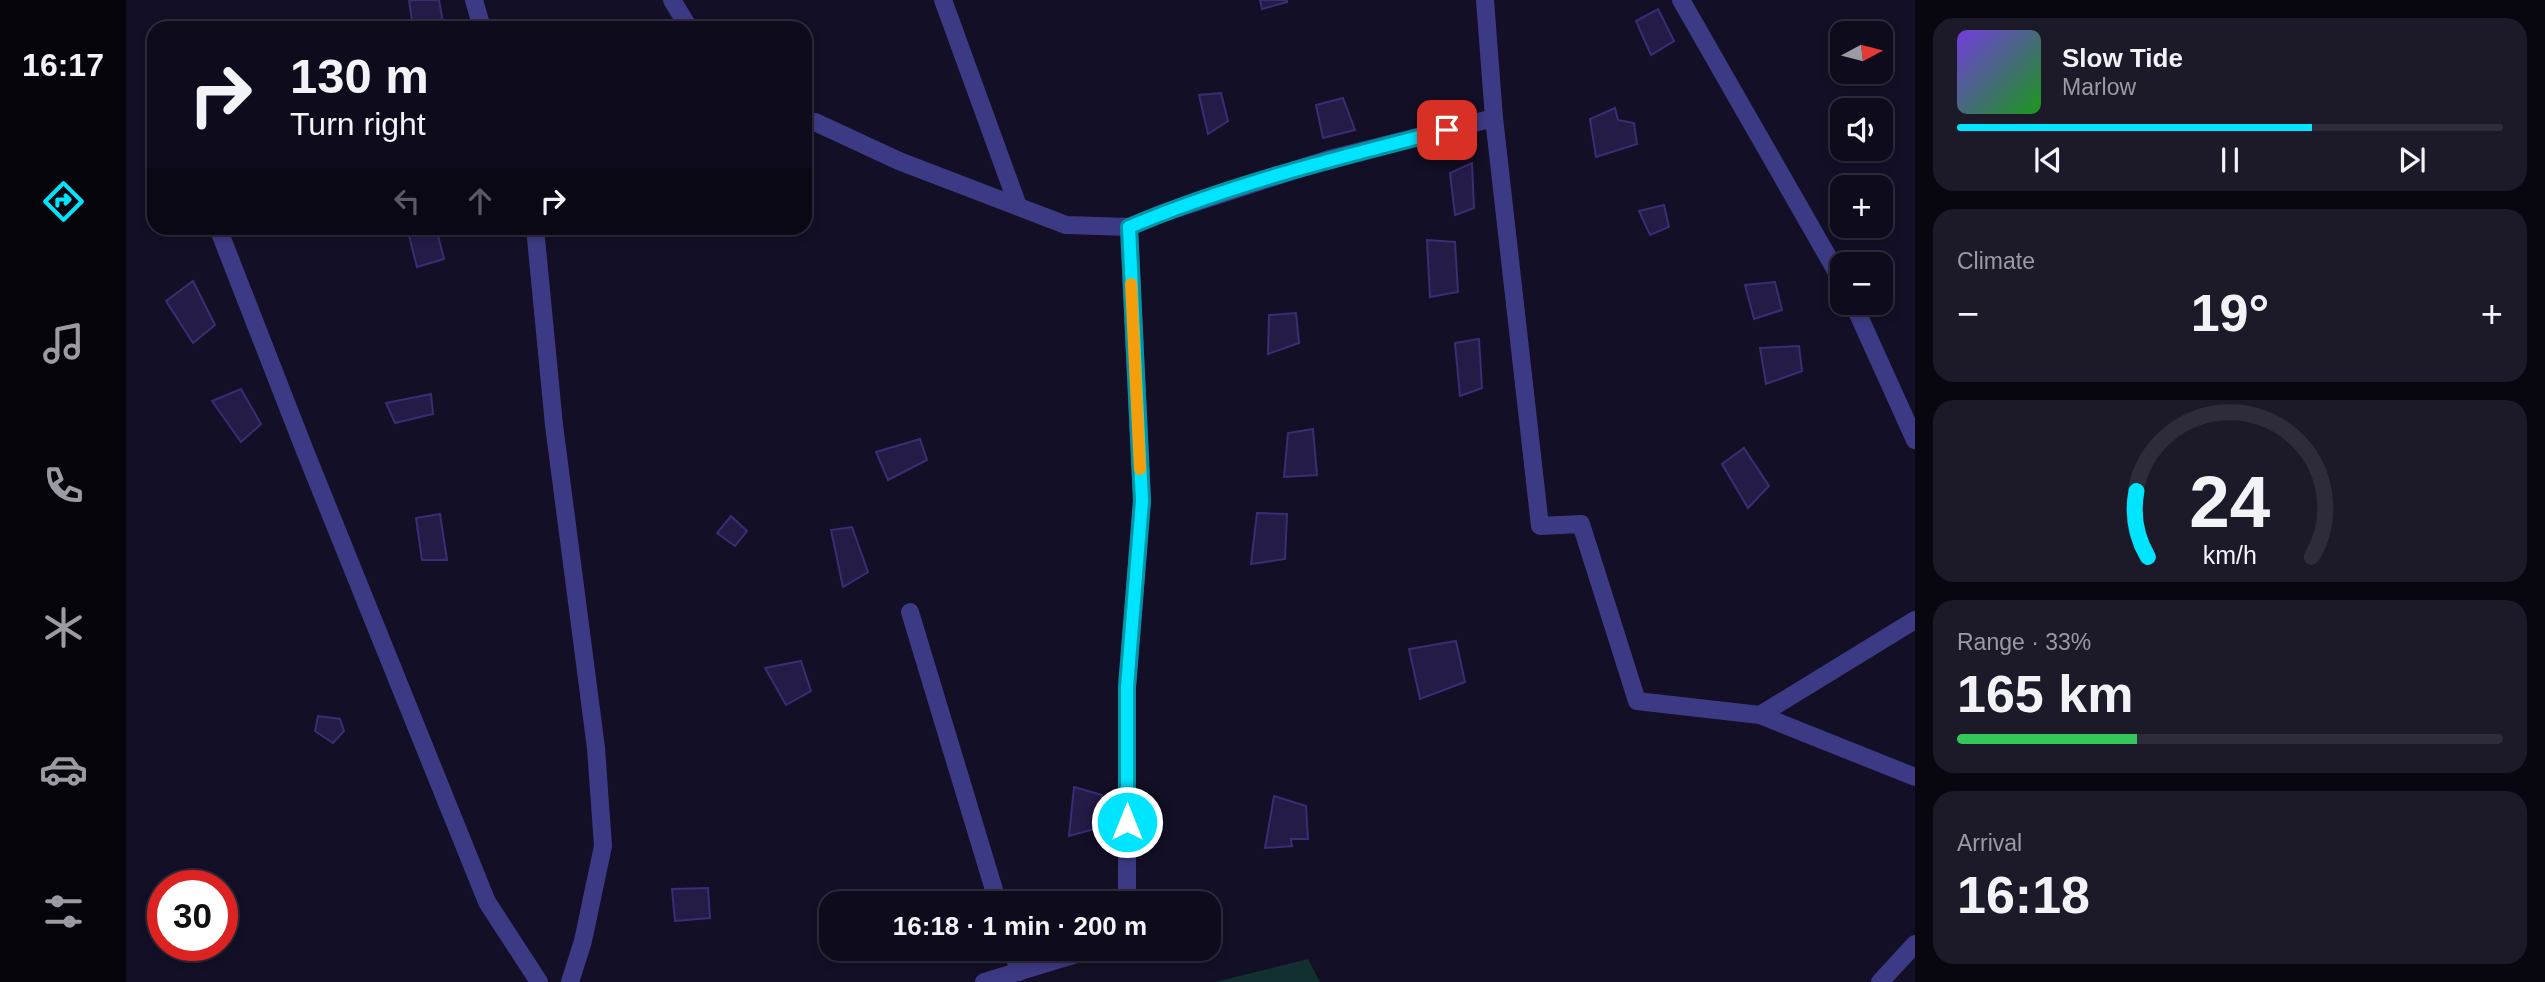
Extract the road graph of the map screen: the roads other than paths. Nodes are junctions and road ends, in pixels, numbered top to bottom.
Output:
1 (474, 0) edge
2 (671, 0) edge
3 (943, 0) edge
4 (1485, 0) edge
5 (1681, 0) edge
6 (480, 21) edge
7 (684, 21) edge
8 (1494, 118) junction
9 (812, 122) edge
10 (1018, 206) junction
11 (1129, 227) junction
12 (221, 235) edge
13 (536, 235) edge
14 (1830, 260) edge
15 (1858, 315) edge
16 (1915, 440) edge
17 (910, 612) dead end
18 (1915, 620) edge
19 (1760, 715) junction
20 (1915, 777) edge
21 (994, 891) edge
22 (1127, 891) edge
23 (1915, 944) edge
24 (1016, 961) edge
25 (1055, 961) edge
26 (1019, 972) junction
27 (539, 982) edge
28 (570, 982) edge
29 (984, 982) edge
30 (1880, 982) edge

1 - 6 street
2 - 7 street
3 - 10 street
4 - 8 street
5 - 14 street
8 - 11 street
8 - 19 street
9 - 10 street
10 - 11 street
11 - 22 street
12 - 27 street
13 - 28 street
15 - 16 street
17 - 21 street
18 - 19 street
19 - 20 street
23 - 30 street
24 - 26 street
25 - 26 street
26 - 29 street

